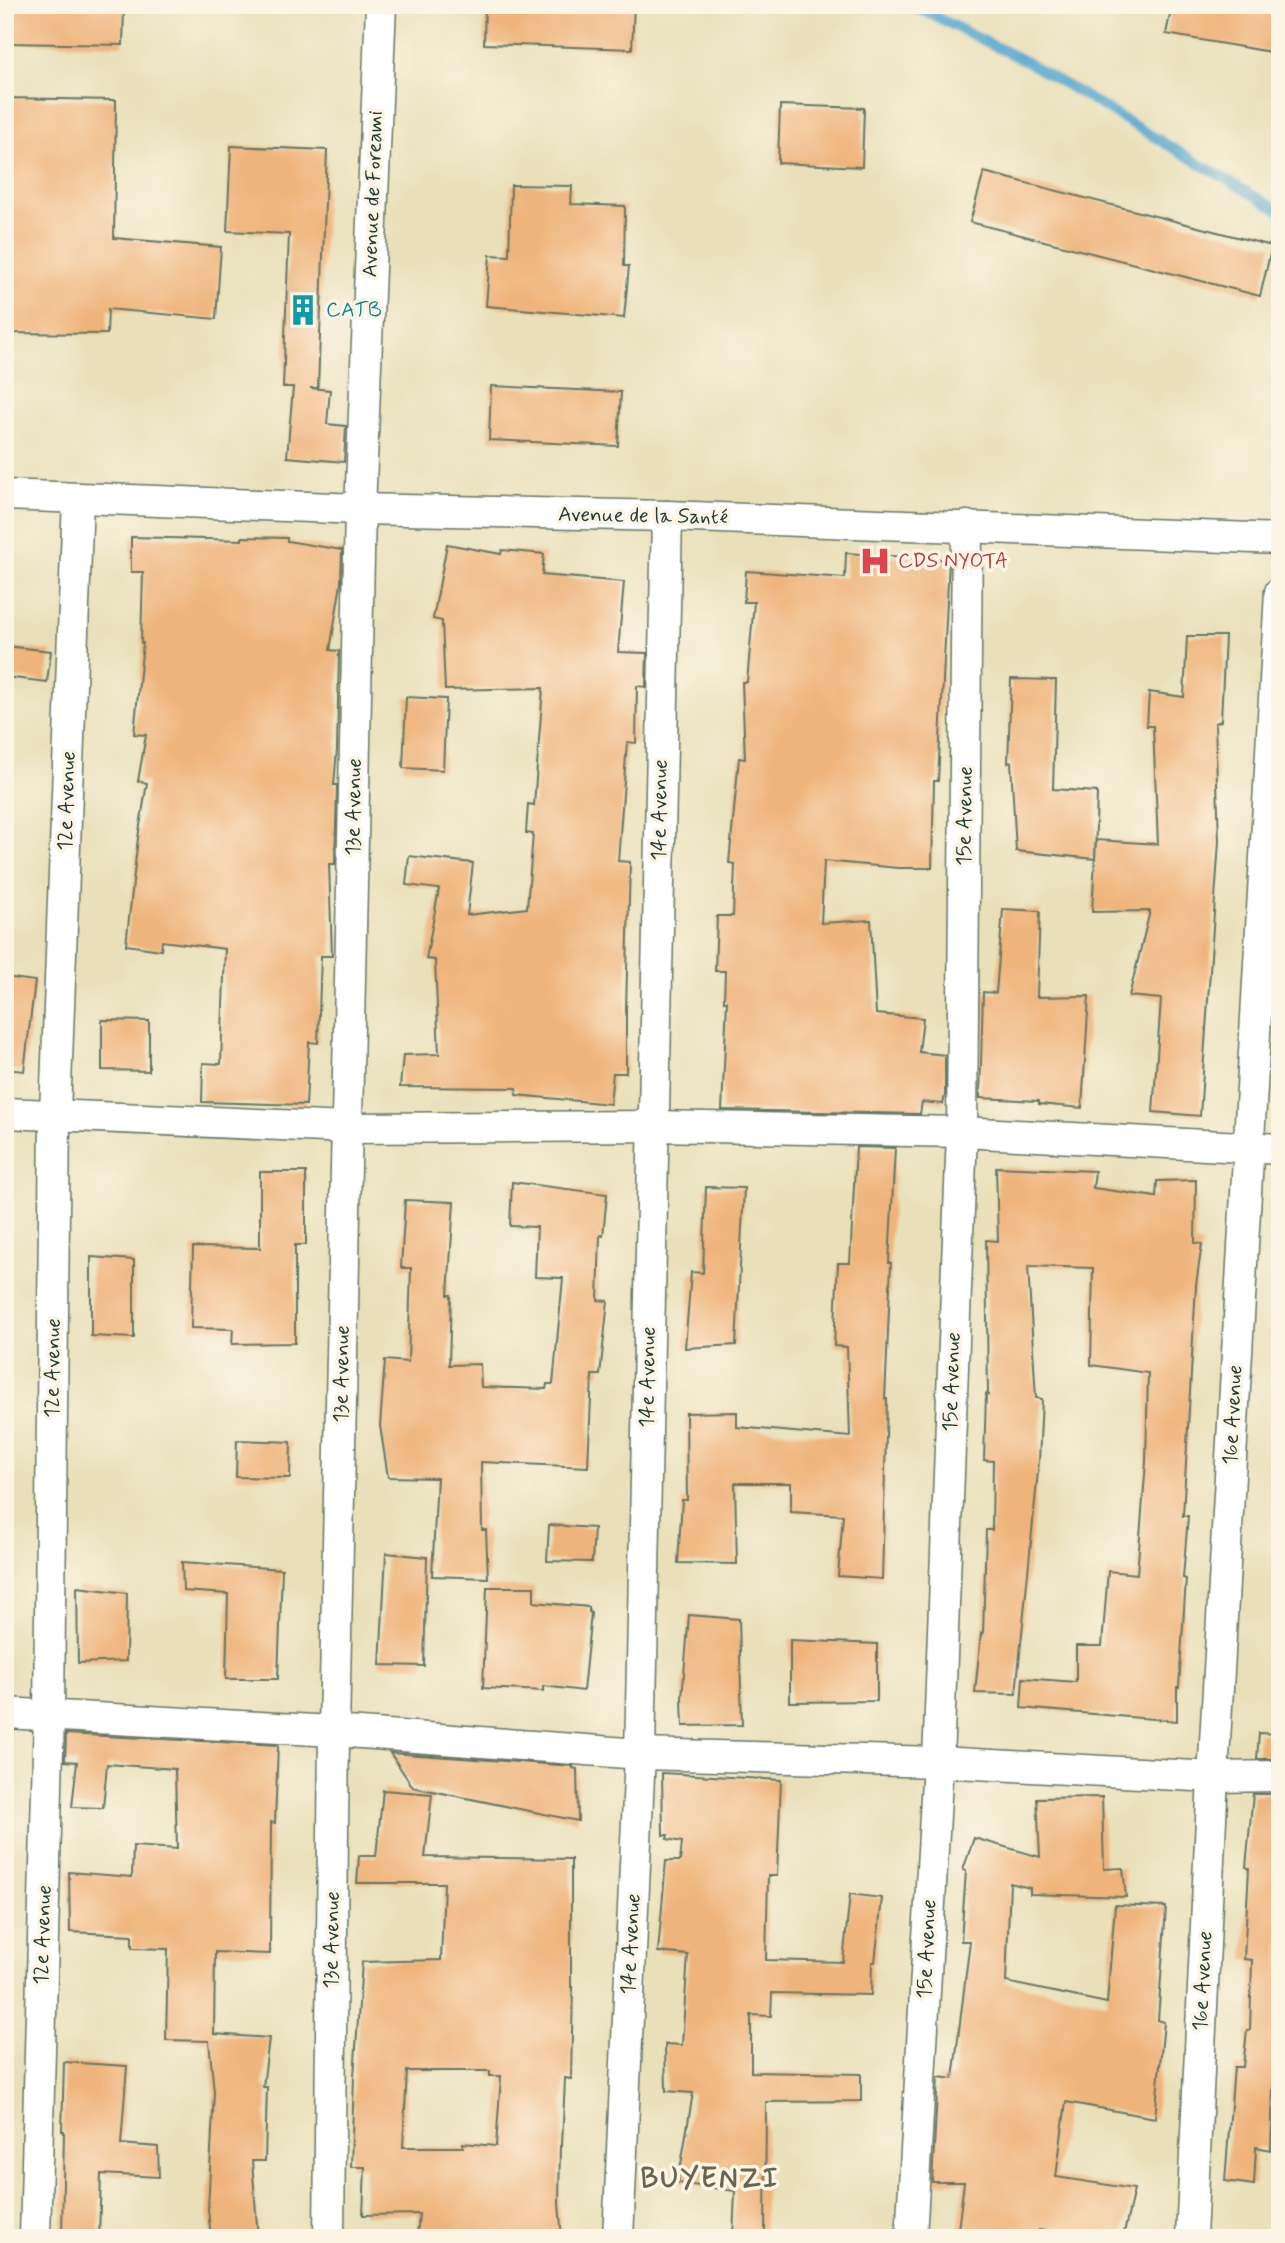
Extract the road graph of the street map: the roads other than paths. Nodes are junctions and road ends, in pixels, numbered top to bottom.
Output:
1 (381, 5) edge
2 (5, 495) edge
3 (78, 498) junction
4 (360, 509) junction
5 (667, 516) junction
6 (967, 526) junction
7 (1280, 539) edge
8 (1280, 592) edge
9 (5, 1113) edge
10 (55, 1114) junction
11 (654, 1126) junction
12 (347, 1128) junction
13 (961, 1132) junction
14 (1248, 1147) junction
15 (1280, 1149) edge
16 (5, 1713) edge
17 (50, 1714) junction
18 (334, 1731) junction
19 (640, 1754) junction
20 (938, 1762) junction
21 (1280, 1776) edge
22 (1213, 1777) junction
23 (35, 2238) edge
24 (329, 2238) edge
25 (618, 2238) edge
26 (911, 2238) edge
27 (1191, 2238) edge

1 - 4 street, Avenue de Foreami
2 - 3 street, Avenue de la Santé
3 - 4 street, Avenue de la Santé
3 - 10 street, 12e Avenue
4 - 5 street, Avenue de la Santé
4 - 12 street, 13e Avenue
5 - 6 street, Avenue de la Santé
5 - 11 street, 14e Avenue
6 - 7 street, Avenue de la Santé
6 - 13 street, 15e Avenue
8 - 14 street, 16e Avenue
9 - 10 street
10 - 12 street
10 - 17 street, 12e Avenue
11 - 12 street
11 - 13 street
11 - 19 street, 14e Avenue
12 - 18 street, 13e Avenue
13 - 14 street
13 - 20 street, 15e Avenue
14 - 15 street
14 - 22 street, 16e Avenue
16 - 17 street
17 - 18 street
17 - 23 street, 12e Avenue
18 - 19 street
18 - 24 street, 13e Avenue
19 - 20 street
19 - 25 street, 14e Avenue
20 - 22 street
20 - 26 street, 15e Avenue
21 - 22 street
22 - 27 street, 16e Avenue

